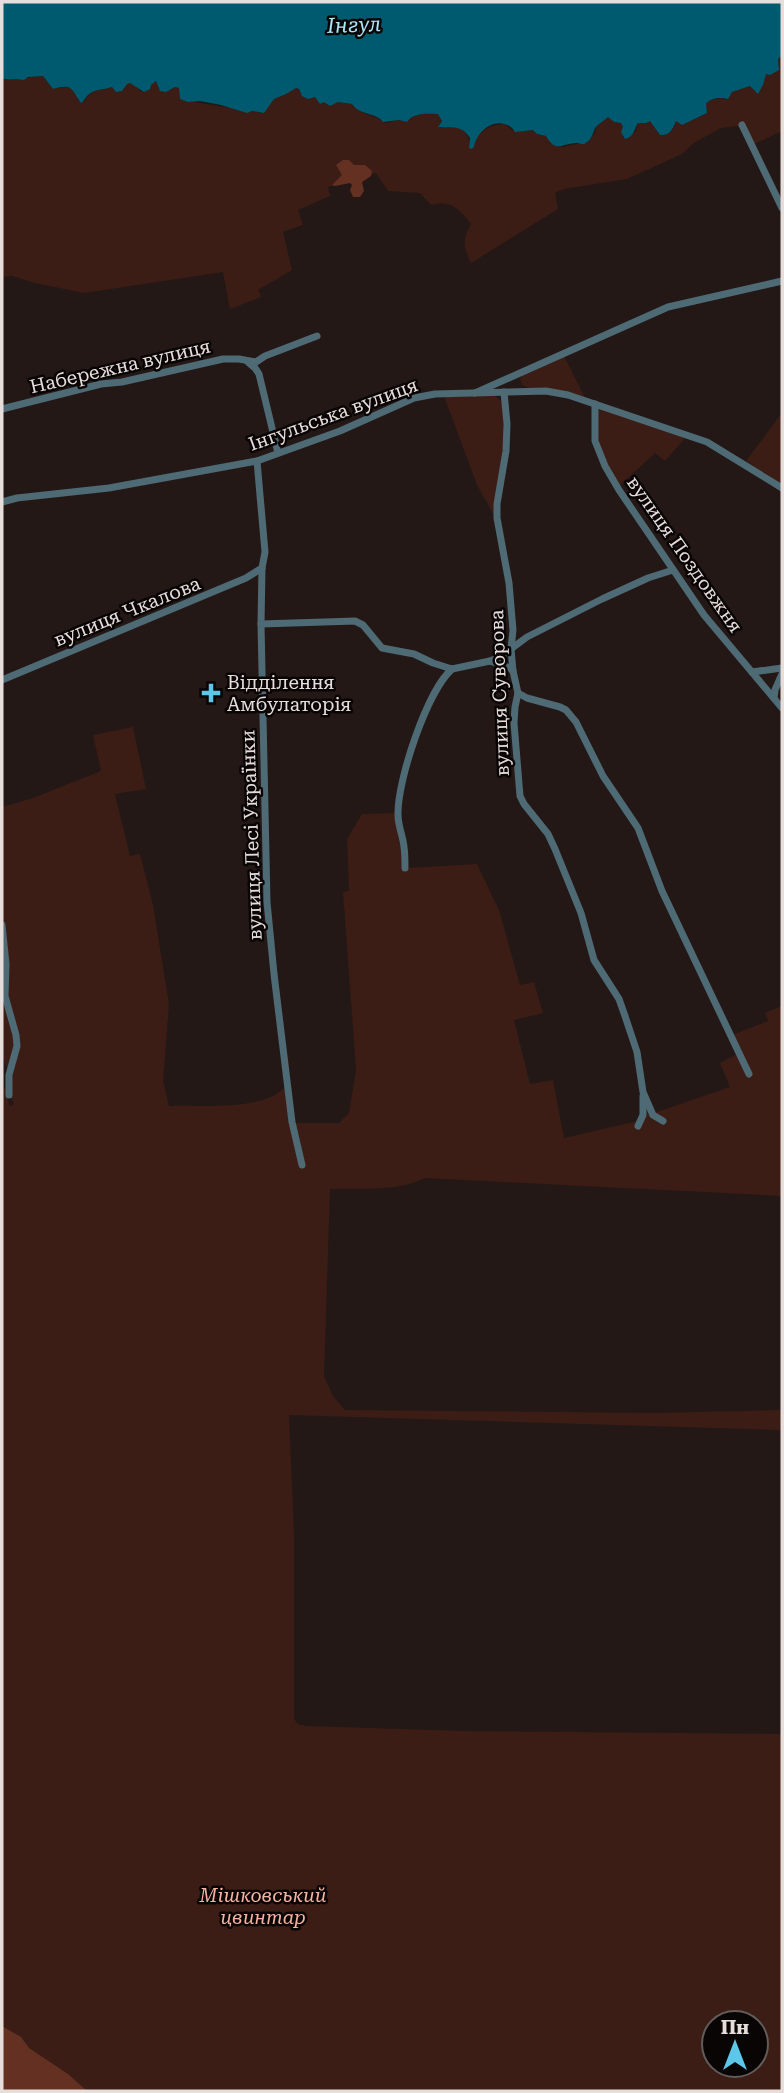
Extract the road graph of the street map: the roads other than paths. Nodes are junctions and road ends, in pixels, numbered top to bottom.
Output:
1 (742, 125) dead end
2 (782, 208) edge
3 (782, 281) edge
4 (317, 336) dead end
5 (260, 360) junction
6 (246, 361) junction
7 (259, 374) junction
8 (504, 392) junction
9 (471, 394) junction
10 (596, 404) junction
11 (2, 409) edge
12 (278, 453) junction
13 (257, 461) junction
14 (782, 488) edge
15 (2, 502) edge
16 (262, 568) junction
17 (673, 570) junction
18 (261, 624) junction
19 (511, 649) junction
20 (490, 661) junction
21 (782, 668) edge
22 (452, 669) junction
23 (513, 671) junction
24 (752, 672) junction
25 (782, 674) edge
26 (2, 680) edge
27 (518, 693) junction
28 (774, 698) junction
29 (782, 708) edge
30 (405, 868) dead end
31 (2, 925) edge
32 (750, 1074) dead end
33 (643, 1091) junction
34 (9, 1095) dead end
35 (663, 1121) dead end
36 (638, 1125) dead end
37 (302, 1165) dead end

1 - 2 street
3 - 9 street, Інгульська вулиця
4 - 5 street, Набережна вулиця
5 - 6 street, Набережна вулиця
5 - 7 street
6 - 7 street
6 - 11 street, Набережна вулиця
7 - 12 street
8 - 9 street
8 - 10 street
8 - 19 street, вулиця Суворова
9 - 12 street, Інгульська вулиця
10 - 14 street
10 - 17 street, вулиця Поздовжня
12 - 13 street, Інгульська вулиця
13 - 15 street, Інгульська вулиця
13 - 16 street, вулиця Лесі Українки
16 - 18 street, вулиця Лесі Українки
16 - 26 street, вулиця Чкалова
17 - 19 street
17 - 24 street, вулиця Поздовжня
18 - 22 street
18 - 37 street, вулиця Лесі Українки
19 - 20 street
19 - 23 street, вулиця Суворова
20 - 22 street
20 - 23 street
21 - 24 street
22 - 30 street
23 - 27 street, вулиця Суворова
24 - 28 street, вулиця Поздовжня
25 - 28 street
27 - 32 street
27 - 33 street, вулиця Суворова
28 - 29 street, вулиця Поздовжня
31 - 34 street
33 - 35 street, вулиця Суворова
33 - 36 street, вулиця Суворова

